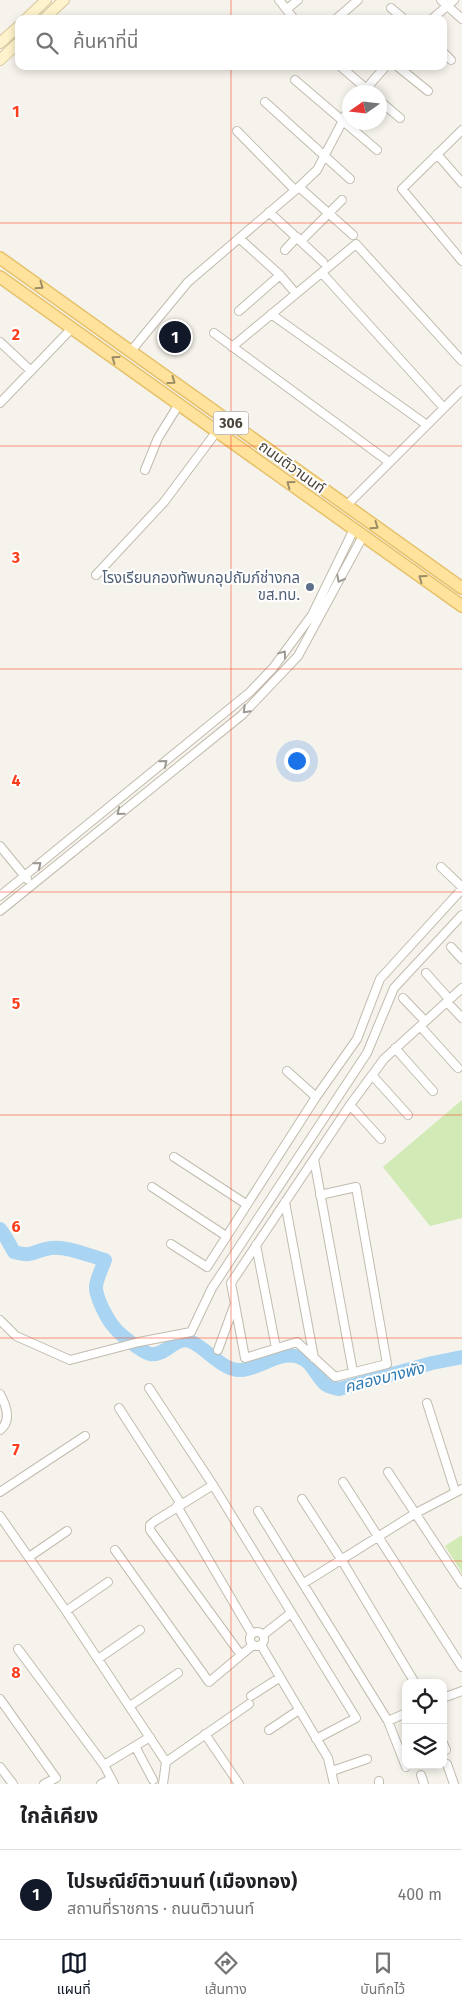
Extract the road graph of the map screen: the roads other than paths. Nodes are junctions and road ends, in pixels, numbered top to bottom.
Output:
1 (46, 0) edge
2 (64, 0) edge
3 (279, 0) edge
4 (298, 0) edge
5 (358, 0) edge
6 (454, 0) edge
7 (444, 3) edge
8 (391, 8) dead end
9 (286, 9) junction
10 (30, 15) edge
11 (48, 15) edge
12 (291, 15) edge
13 (341, 15) edge
14 (399, 15) edge
15 (435, 15) edge
16 (462, 19) edge
17 (15, 30) edge
18 (0, 43) edge
19 (15, 46) edge
20 (447, 56) edge
21 (0, 60) edge
22 (451, 60) dead end
23 (344, 70) edge
24 (383, 70) edge
25 (402, 70) edge
26 (295, 80) dead end
27 (360, 85) edge
28 (371, 85) edge
29 (428, 91) dead end
30 (265, 102) dead end
31 (387, 107) edge
32 (400, 118) dead end
33 (342, 120) joint
34 (354, 130) edge
35 (462, 130) edge
36 (237, 131) dead end
37 (377, 150) dead end
38 (324, 154) junction
39 (437, 154) junction
40 (350, 179) dead end
41 (462, 183) edge
42 (297, 189) junction
43 (342, 200) dead end
44 (269, 212) junction
45 (328, 213) junction
46 (353, 235) dead end
47 (239, 238) junction
48 (299, 239) junction
49 (285, 250) dead end
50 (0, 258) edge
51 (462, 261) edge
52 (323, 262) dead end
53 (322, 272) junction
54 (280, 275) junction
55 (0, 276) edge
56 (292, 289) dead end
57 (239, 311) dead end
58 (271, 314) junction
59 (82, 316) junction
60 (72, 328) junction
61 (214, 333) dead end
62 (0, 342) edge
63 (232, 346) junction
64 (131, 351) junction
65 (462, 361) edge
66 (31, 371) junction
67 (462, 390) edge
68 (0, 404) edge
69 (179, 404) junction
70 (444, 408) junction
71 (426, 425) junction
72 (217, 432) junction
73 (389, 462) junction
74 (145, 470) dead end
75 (346, 506) junction
76 (360, 515) junction
77 (356, 531) junction
78 (96, 575) dead end
79 (462, 588) edge
80 (462, 606) edge
81 (0, 846) edge
82 (441, 867) dead end
83 (24, 876) junction
84 (31, 885) junction
85 (462, 888) edge
86 (0, 896) edge
87 (0, 911) edge
88 (462, 915) edge
89 (451, 947) dead end
90 (462, 959) edge
91 (426, 973) dead end
92 (462, 988) edge
93 (403, 998) dead end
94 (448, 1000) junction
95 (462, 1018) edge
96 (422, 1023) junction
97 (396, 1048) junction
98 (458, 1068) dead end
99 (287, 1071) dead end
100 (372, 1075) junction
101 (433, 1091) dead end
102 (316, 1097) junction
103 (350, 1105) junction
104 (408, 1115) dead end
105 (381, 1138) dead end
106 (174, 1157) dead end
107 (314, 1159) junction
108 (152, 1187) dead end
109 (320, 1195) junction
110 (285, 1202) junction
111 (246, 1204) junction
112 (226, 1236) junction
113 (171, 1244) dead end
114 (256, 1245) junction
115 (234, 1304) junction
116 (0, 1320) edge
117 (276, 1348) junction
118 (218, 1350) dead end
119 (314, 1358) junction
120 (353, 1372) junction
121 (149, 1388) dead end
122 (0, 1394) edge
123 (427, 1403) dead end
124 (119, 1408) dead end
125 (0, 1430) edge
126 (85, 1436) dead end
127 (388, 1472) dead end
128 (343, 1482) dead end
129 (213, 1485) junction
130 (458, 1490) edge
131 (0, 1492) edge
132 (302, 1499) dead end
133 (179, 1505) junction
134 (258, 1511) dead end
135 (416, 1513) junction
136 (0, 1516) edge
137 (67, 1531) dead end
138 (379, 1537) junction
139 (115, 1550) dead end
140 (29, 1557) junction
141 (341, 1559) junction
142 (108, 1582) dead end
143 (304, 1583) junction
144 (462, 1584) edge
145 (66, 1610) junction
146 (291, 1613) junction
147 (140, 1630) dead end
148 (252, 1634) junction
149 (263, 1635) junction
150 (257, 1645) junction
151 (18, 1649) dead end
152 (241, 1655) junction
153 (98, 1659) junction
154 (462, 1667) edge
155 (178, 1674) dead end
156 (279, 1678) junction
157 (413, 1679) edge
158 (462, 1691) edge
159 (447, 1697) edge
160 (0, 1699) edge
161 (130, 1706) junction
162 (298, 1710) junction
163 (402, 1715) edge
164 (388, 1721) junction
165 (269, 1730) dead end
166 (205, 1734) junction
167 (150, 1737) junction
168 (316, 1739) junction
169 (135, 1746) junction
170 (402, 1757) edge
171 (367, 1759) dead end
172 (447, 1764) dead end
173 (104, 1765) junction
174 (165, 1765) junction
175 (0, 1767) edge
176 (332, 1771) junction
177 (421, 1775) dead end
178 (153, 1780) dead end
179 (113, 1782) edge
180 (13, 1784) edge
181 (44, 1784) edge
182 (101, 1784) edge
183 (163, 1784) edge
184 (170, 1784) edge
185 (239, 1784) edge
186 (334, 1784) edge
187 (424, 1784) edge
188 (454, 1784) edge

1 - 10 main road
2 - 11 main road
3 - 9 street
4 - 9 street
5 - 13 street
6 - 7 street
7 - 15 street
7 - 16 street
8 - 14 street
9 - 12 street
17 - 18 main road
19 - 21 main road
20 - 22 street
23 - 27 street
24 - 28 street
25 - 29 street
26 - 33 street
30 - 38 street
31 - 32 street
33 - 38 street
34 - 37 street
35 - 39 street
36 - 42 street
38 - 40 street
38 - 42 street
39 - 41 street
39 - 51 street
42 - 44 street
42 - 45 street
43 - 45 street
44 - 47 street
44 - 48 street
45 - 46 street
45 - 48 street
47 - 54 street
47 - 64 street
48 - 49 street
48 - 52 street
50 -> 59 main road, ถนนติวานนท์ / 306
53 - 58 street
53 - 65 street
53 - 70 street
54 - 56 street
54 - 57 street
55 - 60 main road, ถนนติวานนท์ / 306
58 - 63 street
58 - 71 street
59 - 60 main road
59 - 64 main road, ถนนติวานนท์ / 306
60 - 66 street
69 -> 60 main road, ถนนติวานนท์ / 306
61 - 63 street
62 - 66 street
63 - 73 street
64 -> 75 main road, ถนนติวานนท์ / 306
66 - 68 street
67 - 70 street
69 - 72 main road, ถนนติวานนท์ / 306
69 - 74 street
70 - 71 street
71 - 73 street
77 -> 72 main road, ถนนติวานนท์ / 306
72 - 78 street
73 - 75 street
75 - 76 main road, ถนนติวานนท์ / 306
76 - 77 main road
76 -> 79 main road, ถนนติวานนท์ / 306
80 -> 77 main road, ถนนติวานนท์ / 306
83 -> 77 street
77 -> 84 street
81 - 83 street
82 - 85 street
83 - 84 street
83 - 86 street
84 - 87 street
85 - 102 street
88 - 116 street
89 - 90 street
91 - 94 street
92 - 94 street
93 - 96 street
94 - 95 street
94 - 96 street
96 - 97 street
96 - 98 street
97 - 100 street
97 - 101 street
99 - 102 street
100 - 103 street
100 - 104 street
102 - 111 street
103 - 105 street
103 - 107 street
106 - 111 street
107 - 109 street
107 - 110 street
108 - 112 street
109 - 120 street
109 - 120 street
110 - 114 street
110 - 119 street
111 - 112 street
112 - 113 street
114 - 115 street
114 - 117 street
115 - 117 street
115 - 118 street
117 - 119 street
119 - 120 street
121 - 129 street
122 - 125 street
123 - 130 street
124 - 133 street
126 - 131 street
127 - 135 street
128 - 138 street
129 - 133 street
129 - 146 street
130 - 135 street
132 - 141 street
133 - 148 street
133 - 152 street
134 - 143 street
135 - 138 street
135 - 144 street
136 - 140 street
137 - 140 street
138 - 141 street
138 - 154 street
139 - 152 street
140 - 145 street
141 - 143 street
141 - 157 street
142 - 145 street
143 - 164 street
145 - 153 street
146 - 149 street
146 - 168 street
147 - 153 street
148 - 149 street
148 - 150 street
149 - 150 street
150 - 152 street
150 - 156 street
151 - 173 street
153 - 161 street
155 - 161 street
156 - 162 street
156 - 166 street
158 - 159 street
160 - 181 street
161 - 167 street
162 - 165 street
162 - 168 street
163 - 164 street
164 - 170 street
166 - 174 street
166 - 185 street
167 - 169 street
167 - 174 street
168 - 176 street
169 - 173 street
169 - 178 street
171 - 176 street
172 - 188 street
173 - 179 street
174 - 183 street
174 - 184 street
175 - 180 street
176 - 186 street
177 - 187 street
179 - 182 street

